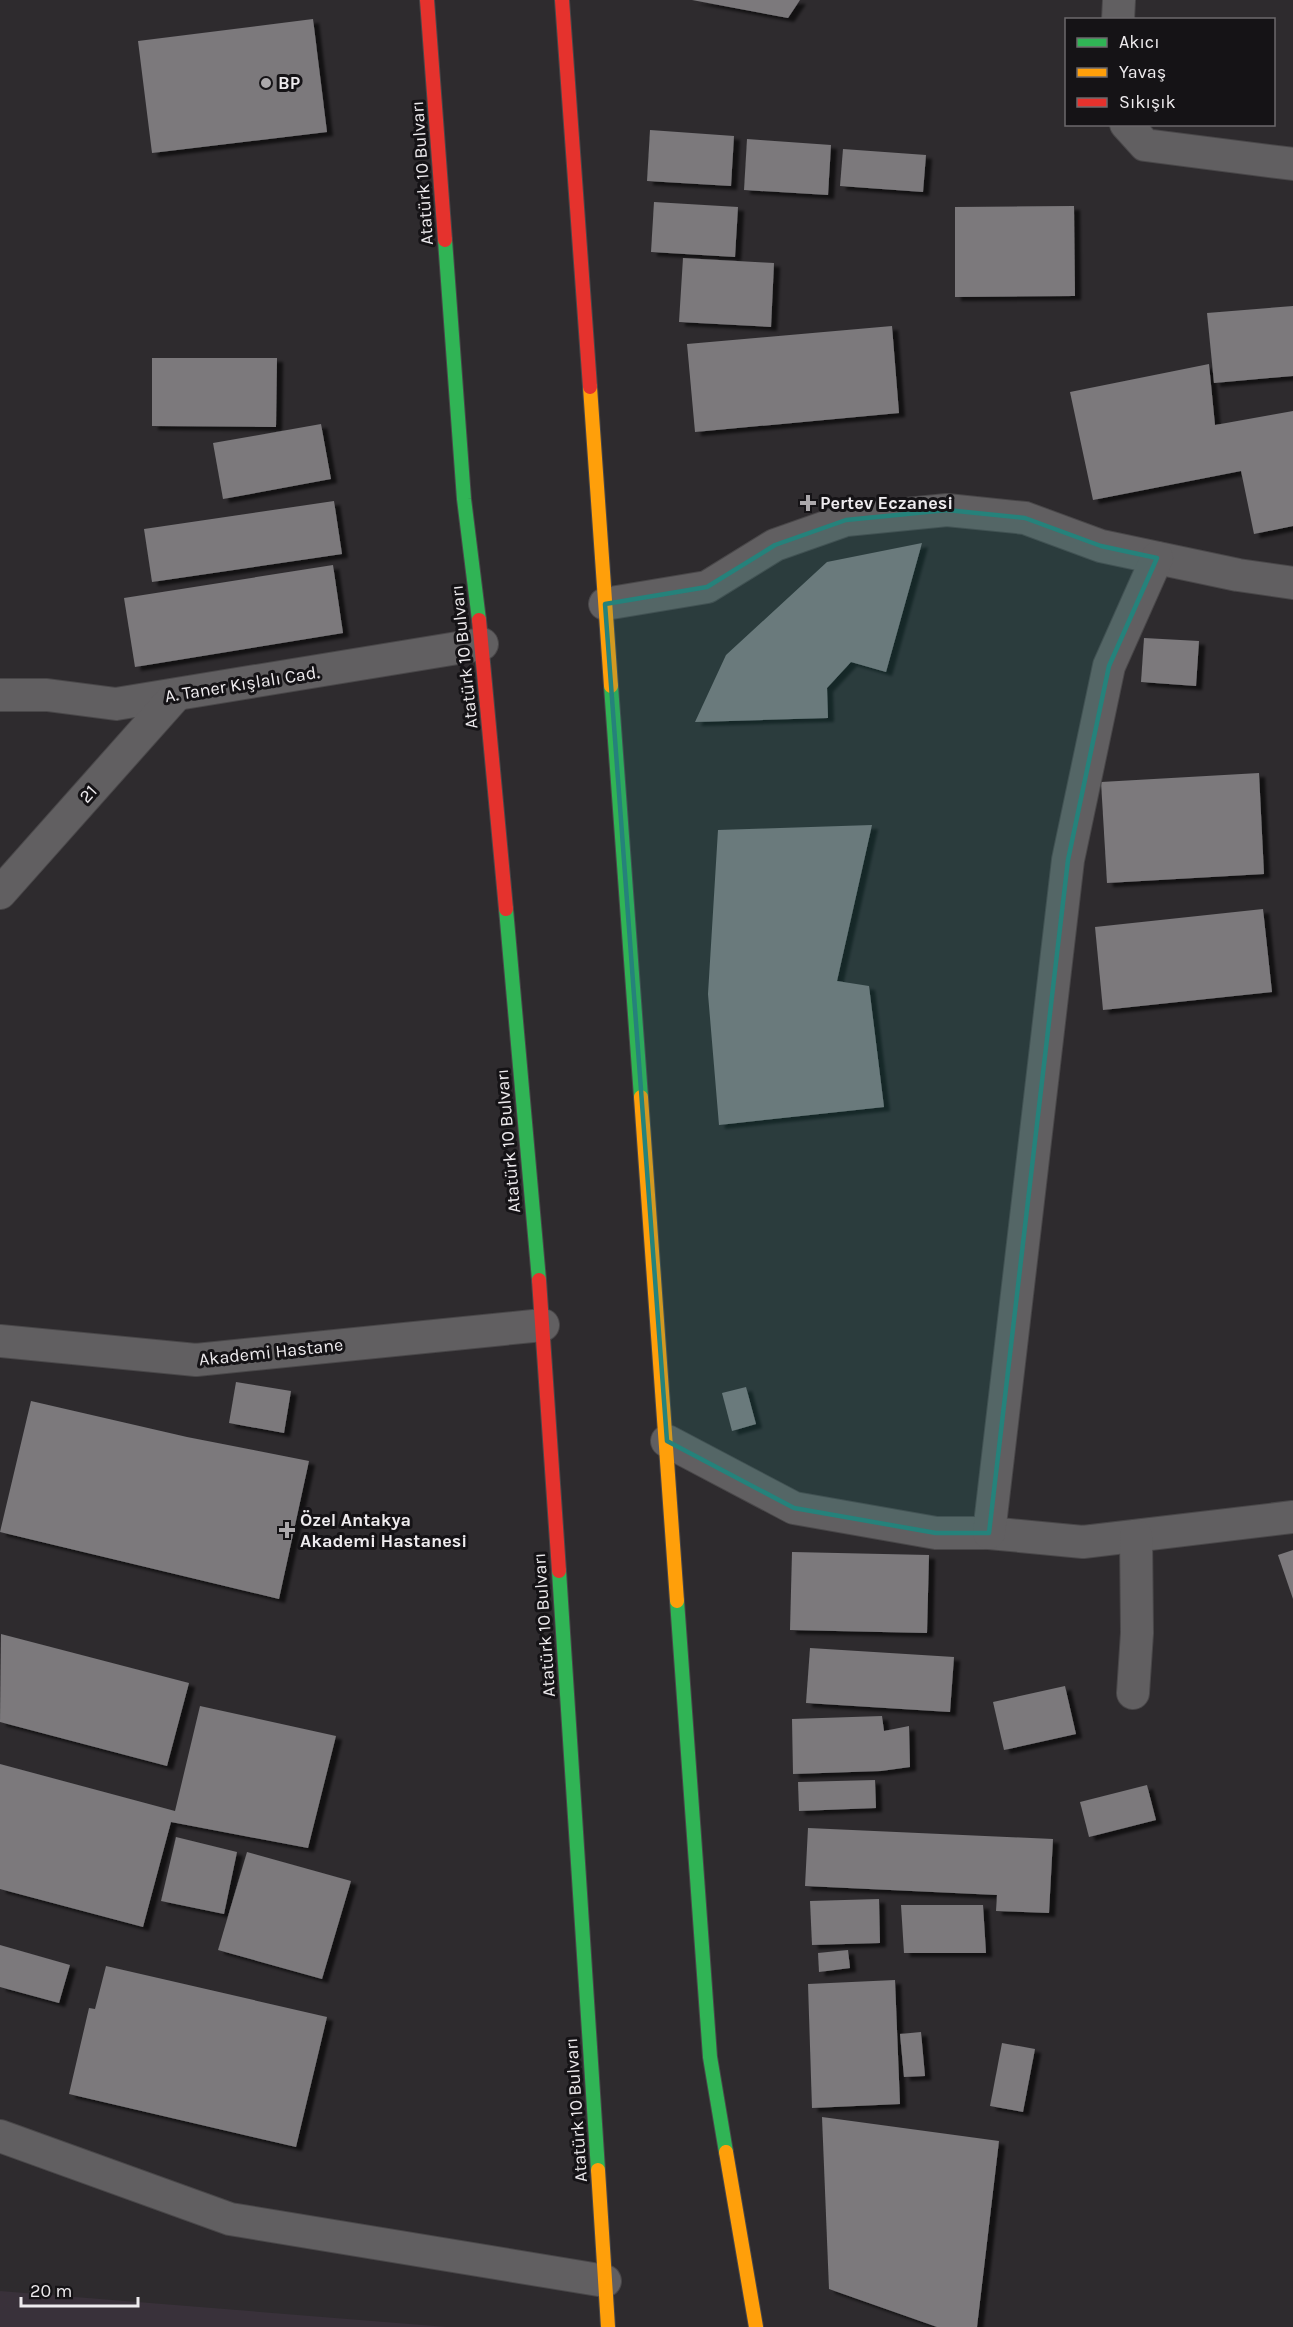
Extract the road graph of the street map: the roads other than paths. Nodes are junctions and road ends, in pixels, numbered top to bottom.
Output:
1 (427, 0) edge
2 (562, 0) edge
3 (1119, 0) edge
4 (1118, 18) edge
5 (1128, 126) edge
6 (1293, 164) edge
7 (1157, 558) junction
8 (1293, 583) edge
9 (605, 604) junction
10 (482, 644) junction
11 (0, 695) edge
12 (177, 695) junction
13 (0, 893) edge
14 (543, 1325) junction
15 (0, 1341) edge
16 (667, 1441) junction
17 (1293, 1517) edge
18 (989, 1533) junction
19 (1136, 1536) junction
20 (1133, 1693) dead end
21 (0, 2136) edge
22 (605, 2281) junction
23 (608, 2327) edge
24 (756, 2327) edge

1 - 10 highway, Atatürk 10 Bulvarı
2 - 9 highway
3 - 4 street
5 - 6 street
7 - 8 street
7 - 9 street
7 - 18 street
9 - 16 highway
10 - 12 street, A. Taner Kışlalı Cad.
10 - 14 highway, Atatürk 10 Bulvarı
11 - 12 street, A. Taner Kışlalı Cad.
12 - 13 street, 21
14 - 15 street, Akademi Hastane
14 - 22 highway, Atatürk 10 Bulvarı
16 - 18 street
16 - 24 highway
17 - 19 street
18 - 19 street
19 - 20 street
21 - 22 street
22 - 23 highway, Atatürk 10 Bulvarı

